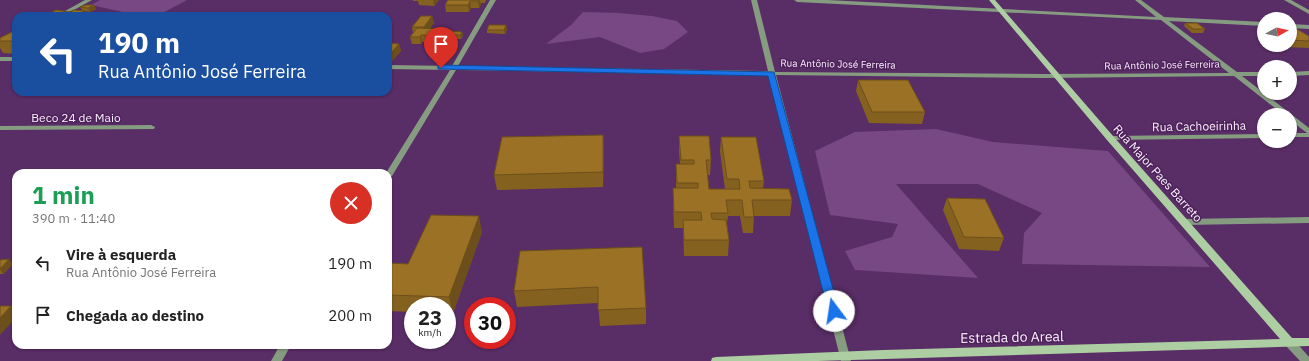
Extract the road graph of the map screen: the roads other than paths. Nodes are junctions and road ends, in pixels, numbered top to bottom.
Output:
1 (90, 0) edge
2 (493, 0) edge
3 (754, 0) edge
4 (797, 0) edge
5 (992, 0) edge
6 (1138, 0) edge
7 (1287, 0) edge
8 (1002, 11) junction
9 (67, 12) edge
10 (1309, 12) edge
11 (1161, 18) junction
12 (1257, 24) edge
13 (1297, 26) edge
14 (1309, 27) edge
15 (0, 59) edge
16 (12, 59) edge
17 (392, 67) edge
18 (454, 68) junction
19 (1309, 73) edge
20 (772, 74) junction
21 (1257, 74) edge
22 (1297, 74) edge
23 (1234, 75) junction
24 (1057, 76) junction
25 (1278, 108) edge
26 (1297, 122) edge
27 (151, 127) dead end
28 (0, 128) edge
29 (1309, 131) edge
30 (1297, 135) edge
31 (1309, 135) edge
32 (1257, 136) edge
33 (1110, 138) junction
34 (392, 169) edge
35 (1309, 220) edge
36 (1185, 222) junction
37 (1309, 342) edge
38 (1290, 343) junction
39 (284, 349) edge
40 (846, 358) edge
41 (884, 358) edge
42 (276, 361) edge
43 (716, 361) edge
44 (1306, 361) edge

1 - 9 street
2 - 18 street
3 - 20 street
4 - 8 street
5 - 8 street, Rua Major Paes Barreto
6 - 11 street
7 - 10 street
8 - 11 street
8 - 24 street, Rua Major Paes Barreto
11 - 12 street
11 - 23 street
13 - 14 street
15 - 16 street
17 - 18 street, Rua Antônio José Ferreira
18 - 20 street, Rua Antônio José Ferreira
18 - 34 street
19 - 22 street
20 - 24 street, Rua Antônio José Ferreira
20 - 40 street
21 - 23 street, Rua Antônio José Ferreira
23 - 24 street, Rua Antônio José Ferreira
23 - 25 street
24 - 33 street, Rua Major Paes Barreto
26 - 29 street
27 - 28 street, Beco 24 de Maio
30 - 31 street
32 - 33 street, Rua Cachoeirinha
33 - 36 street, Rua Major Paes Barreto
35 - 36 street
36 - 38 street, Rua Major Paes Barreto
37 - 38 street, Estrada do Areal
38 - 41 street, Estrada do Areal
38 - 44 street, Rua Major Paes Barreto
39 - 42 street
40 - 41 street, Estrada do Areal
40 - 43 street, Estrada do Areal

